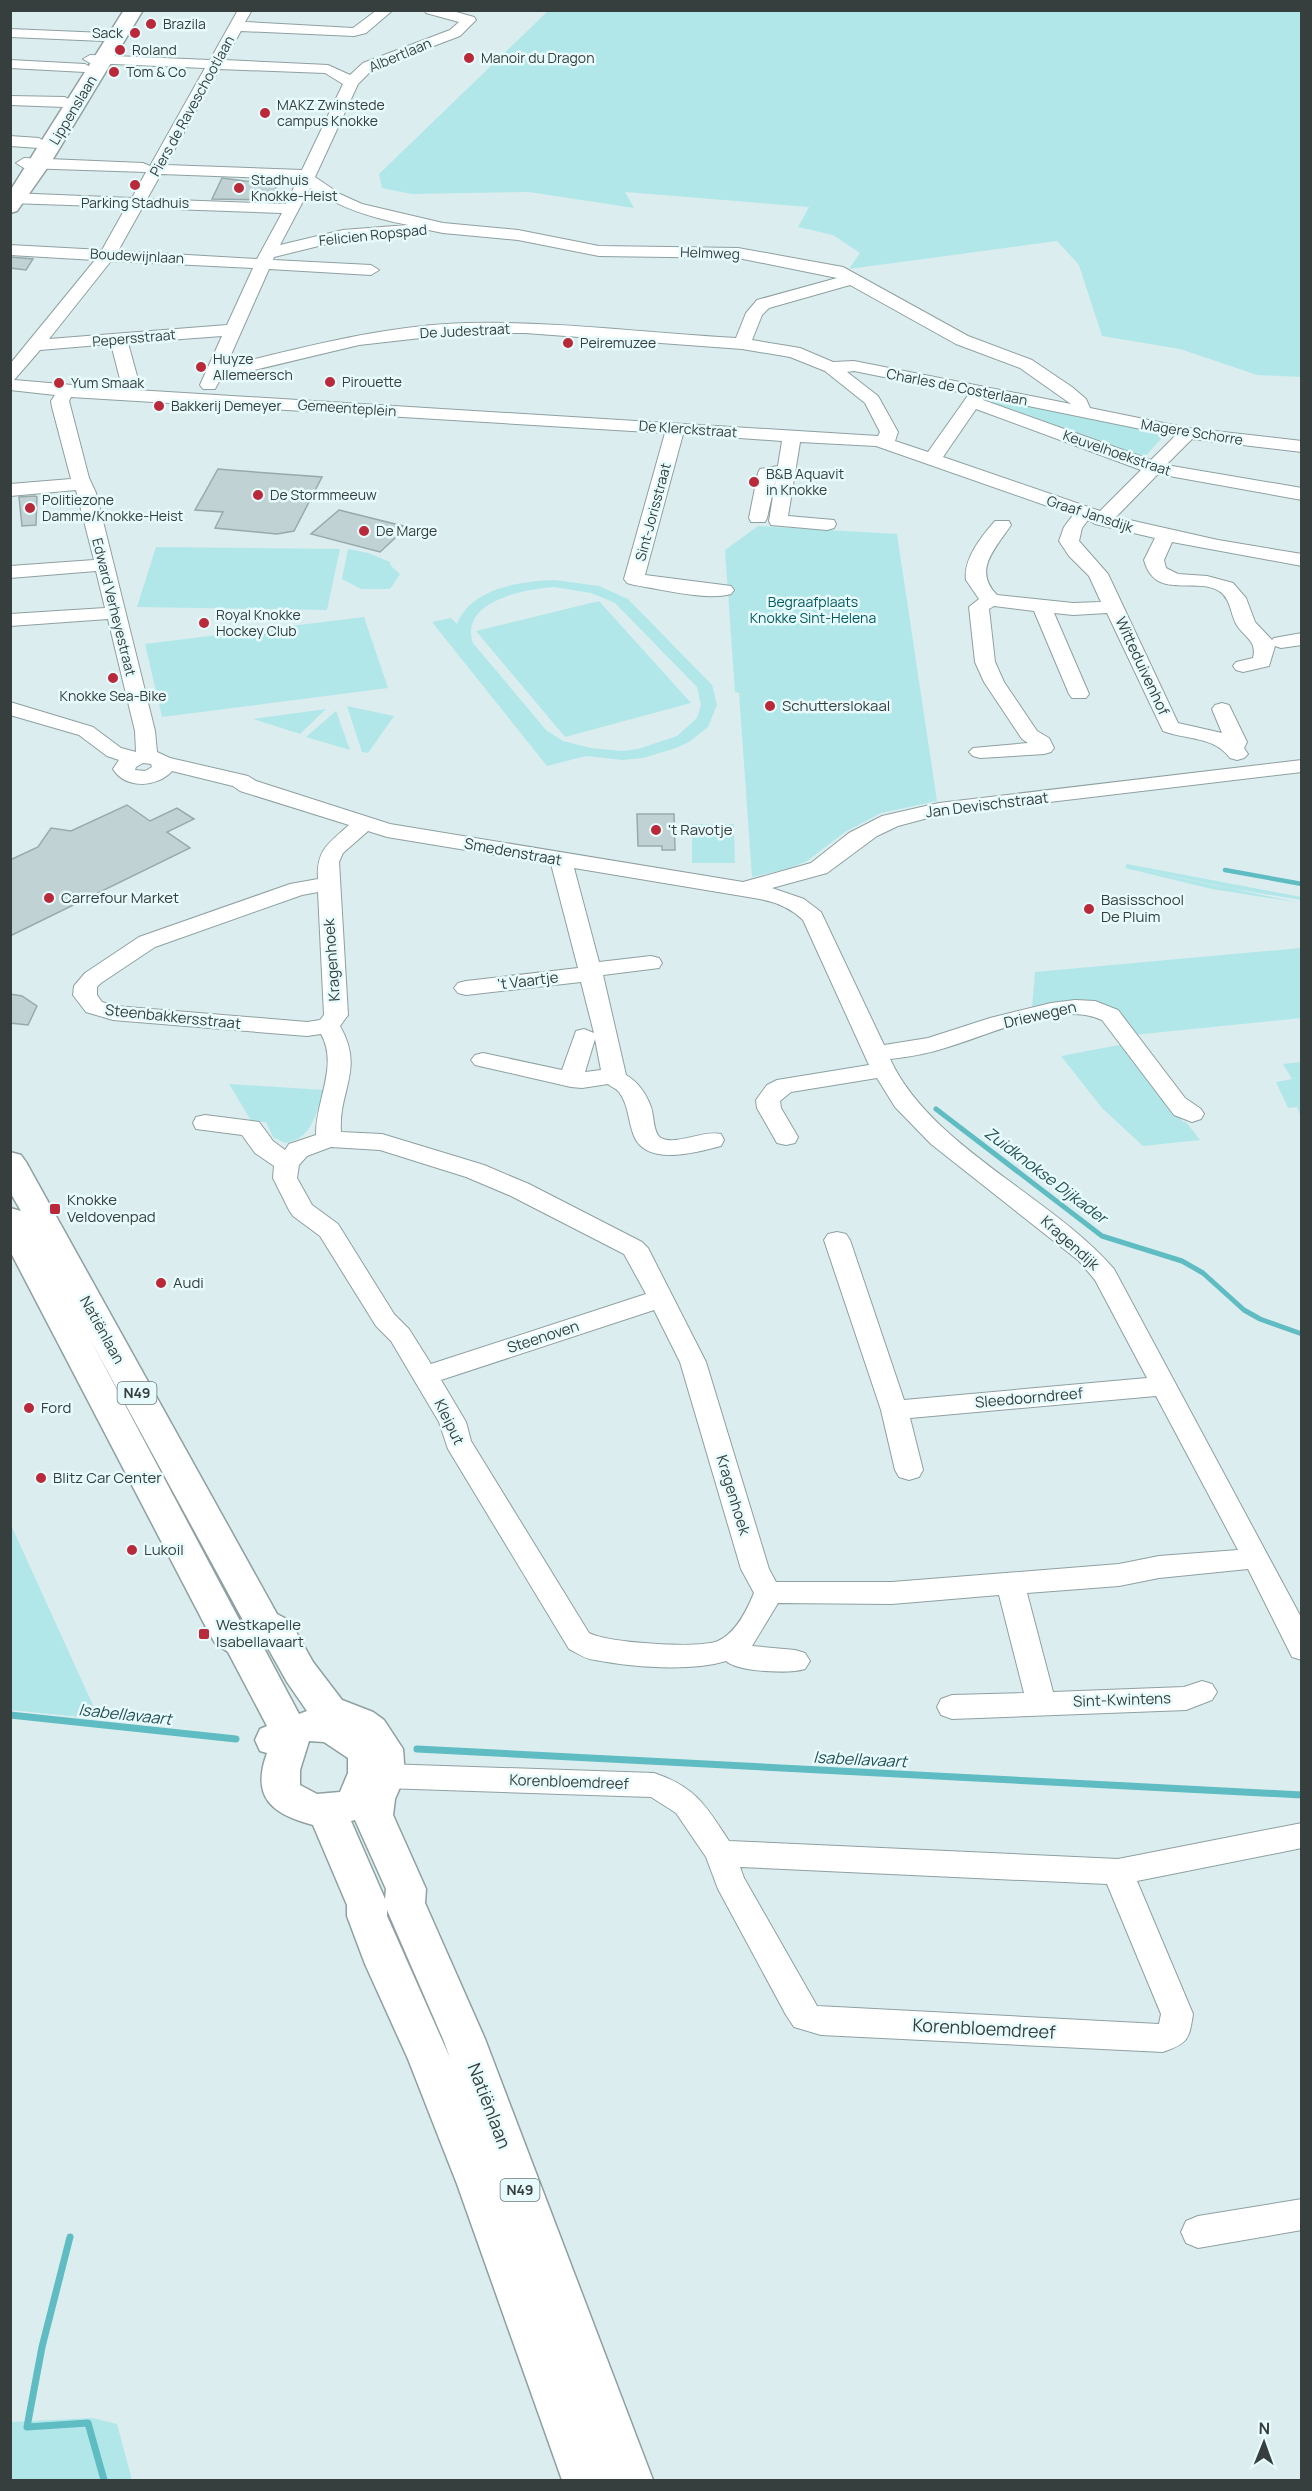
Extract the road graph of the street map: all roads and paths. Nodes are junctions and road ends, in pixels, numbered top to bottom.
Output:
1 (121, 10) edge
2 (134, 10) edge
3 (245, 10) edge
4 (386, 10) edge
5 (431, 10) edge
6 (236, 26) junction
7 (10, 33) edge
8 (104, 37) junction
9 (93, 62) junction
10 (214, 63) junction
11 (10, 64) edge
12 (368, 66) junction
13 (328, 69) junction
14 (351, 82) junction
15 (10, 100) edge
16 (65, 102) junction
17 (10, 141) edge
18 (39, 142) junction
19 (150, 168) junction
20 (213, 171) junction
21 (308, 177) junction
22 (18, 182) edge
23 (138, 204) junction
24 (196, 206) junction
25 (356, 207) junction
26 (292, 209) junction
27 (442, 228) junction
28 (343, 235) junction
29 (10, 249) edge
30 (108, 254) junction
31 (266, 258) junction
32 (371, 270) dead end
33 (852, 279) junction
34 (233, 330) junction
35 (118, 339) junction
36 (742, 344) junction
37 (35, 345) junction
38 (831, 367) junction
39 (217, 369) junction
40 (10, 376) edge
41 (10, 385) edge
42 (75, 391) junction
43 (126, 394) junction
44 (976, 397) junction
45 (202, 399) junction
46 (1082, 412) junction
47 (492, 417) joint
48 (676, 428) junction
49 (1188, 433) junction
50 (792, 435) junction
51 (885, 442) junction
52 (1302, 447) edge
53 (933, 459) junction
54 (1154, 468) junction
55 (784, 472) junction
56 (82, 484) junction
57 (10, 490) edge
58 (1302, 494) edge
59 (1093, 517) junction
60 (758, 518) dead end
61 (826, 524) dead end
62 (1002, 525) dead end
63 (1165, 536) junction
64 (1302, 560) edge
65 (104, 565) junction
66 (10, 572) edge
67 (724, 590) dead end
68 (991, 600) junction
69 (1042, 607) junction
70 (1114, 607) junction
71 (116, 613) junction
72 (10, 620) edge
73 (1302, 639) edge
74 (1269, 643) junction
75 (1243, 666) dead end
76 (1079, 694) dead end
77 (10, 708) edge
78 (1222, 709) dead end
79 (1234, 748) junction
80 (980, 752) dead end
81 (144, 765) junction
82 (1302, 766) edge
83 (1247, 773) junction
84 (363, 824) junction
85 (561, 860) junction
86 (819, 868) junction
87 (327, 884) junction
88 (744, 889) junction
89 (808, 910) junction
90 (651, 963) dead end
91 (589, 972) junction
92 (466, 988) dead end
93 (328, 1026) junction
94 (584, 1036) dead end
95 (483, 1060) dead end
96 (879, 1062) junction
97 (614, 1075) junction
98 (571, 1079) junction
99 (1192, 1114) dead end
100 (205, 1123) dead end
101 (786, 1137) dead end
102 (329, 1139) junction
103 (712, 1140) dead end
104 (10, 1162) edge
105 (287, 1163) junction
106 (10, 1219) edge
107 (837, 1240) dead end
108 (661, 1298) junction
109 (424, 1376) junction
110 (1165, 1386) junction
111 (894, 1410) junction
112 (909, 1470) dead end
113 (1256, 1557) junction
114 (1010, 1584) junction
115 (768, 1593) junction
116 (1291, 1602) edge
117 (246, 1629) junction
118 (731, 1648) junction
119 (1302, 1649) edge
120 (795, 1661) dead end
121 (1202, 1692) dead end
122 (1041, 1703) junction
123 (952, 1707) dead end
124 (291, 1733) junction
125 (385, 1776) junction
126 (340, 1808) junction
127 (1302, 1835) edge
128 (720, 1853) junction
129 (1118, 1872) junction
130 (386, 1910) junction
131 (1302, 2214) edge
132 (1198, 2232) dead end
133 (586, 2481) edge
134 (629, 2481) edge

1 - 8 main road, Lippenslaan
2 - 9 main road, Lippenslaan
3 - 6 street, Piers de Raveschootlaan
4 - 6 street
5 - 12 street, Albertlaan
6 - 10 street, Piers de Raveschootlaan
7 - 8 street
8 - 9 main road, Lippenslaan
9 - 10 street
9 - 11 street
9 - 16 main road, Lippenslaan
9 - 22 main road, Lippenslaan
10 - 13 street
10 - 19 street, Piers de Raveschootlaan
12 - 13 street
12 - 14 street, Albertlaan
13 - 14 street
14 - 21 street, Albertlaan
15 - 16 street
16 - 18 main road, Lippenslaan
17 - 18 street
18 - 22 main road, Lippenslaan
19 - 20 street
19 - 22 street
19 - 23 street, Piers de Raveschootlaan
20 - 21 street
20 - 24 street
21 - 25 street, Helmweg
21 - 26 street, Albertlaan
22 - 23 street
23 - 24 street
23 - 30 street, Piers de Raveschootlaan
24 - 26 street
25 - 27 street, Helmweg
25 - 28 street
26 - 31 street, Albertlaan
27 - 28 street, Felicien Ropspad
27 - 33 street, Helmweg
28 - 31 street, Felicien Ropspad
29 - 30 street, Boudewijnlaan
30 - 31 street, Boudewijnlaan
30 - 37 street, Piers de Raveschootlaan
31 - 32 street, Boudewijnlaan
31 - 34 street, Albertlaan
33 - 36 street
33 - 46 street, Helmweg
34 - 35 street, Pepersstraat
34 - 39 street, Albertlaan
35 - 37 street, Pepersstraat
35 - 43 street
36 - 38 street, De Judestraat
36 - 39 street, De Judestraat
37 - 40 street, Piers de Raveschootlaan
38 - 44 street, Charles de Costerlaan
38 - 51 street, De Judestraat
39 - 45 street
41 - 42 street, Gemeenteplein
42 - 43 street, Gemeenteplein
42 - 56 street, Edward Verheyestraat
43 - 45 street, Gemeenteplein
44 - 46 street, Charles de Costerlaan
44 - 53 street
44 - 54 street, Keuvelhoekstraat
45 - 47 street, Gemeenteplein
46 - 49 street, Magere Schorre
47 - 48 street, De Klerckstraat
48 - 50 street, De Klerckstraat
48 - 67 street, Sint-Jorisstraat
49 - 52 street, Magere Schorre
49 - 54 street
50 - 51 street, De Klerckstraat
50 - 55 street
51 - 53 street, Graaf Jansdijk
53 - 59 street, Graaf Jansdijk
54 - 58 street, Keuvelhoekstraat
54 - 59 street
55 - 60 street
55 - 61 street
56 - 57 street
56 - 65 street, Edward Verheyestraat
59 - 63 street, Graaf Jansdijk
59 - 70 street, Witteduivenhof
62 - 68 street
63 - 64 street, Graaf Jansdijk
63 - 74 street
65 - 66 street
65 - 71 street, Edward Verheyestraat
68 - 69 street, Witteduivenhof
68 - 80 street
69 - 70 street, Witteduivenhof
69 - 76 street
70 - 79 street, Witteduivenhof
71 - 72 street
71 - 81 street, Edward Verheyestraat
73 - 74 street
74 - 75 street
77 - 81 street
78 - 79 street
79 - 83 street
81 - 84 street, Smedenstraat
82 - 83 street, Jan Devischstraat
83 - 86 street, Jan Devischstraat
84 - 85 street, Smedenstraat
84 - 87 street, Kragenhoek
85 - 88 street, Smedenstraat
85 - 91 street
86 - 88 street, Jan Devischstraat
86 - 89 street
87 - 93 street, Kragenhoek
87 - 93 street, Steenbakkersstraat
88 - 89 street, Smedenstraat
89 - 96 street, Kragendijk
90 - 91 street, 't Vaartje
91 - 92 street, 't Vaartje
91 - 97 street
93 - 102 street
94 - 98 street
95 - 98 street
96 - 99 street, Driewegen
96 - 101 street
96 - 110 street, Kragendijk
97 - 98 street
97 - 103 street
100 - 105 street
102 - 105 street, Kragenhoek
102 - 108 street, Kragenhoek
104 - 117 main road, Natiënlaan / N49
105 - 109 street, Kleiput
106 - 117 main road, Natiënlaan / N49
107 - 111 street
108 - 109 street, Steenoven
108 - 115 street, Kragenhoek
109 - 118 street, Kleiput
110 - 111 street, Sleedoorndreef
110 - 113 street, Kragendijk
111 - 112 street
113 - 114 street
113 - 116 street, Kragendijk
114 - 115 street
114 - 122 street
115 - 118 street
116 - 119 street, Kragendijk
117 - 124 main road, Natiënlaan / N49
117 - 125 main road, Natiënlaan / N49
118 - 120 street
121 - 122 street, Sint-Kwintens
122 - 123 street, Sint-Kwintens
124 - 126 main road
124 - 126 main road
124 - 130 main road, Natiënlaan / N49
125 - 128 street, Korenbloemdreef
125 - 130 main road, Natiënlaan / N49
126 - 130 main road, Natiënlaan / N49
127 - 129 street
128 - 129 street
128 - 129 street, Korenbloemdreef
130 - 133 main road, Natiënlaan / N49
130 - 134 main road, Natiënlaan / N49
131 - 132 street

